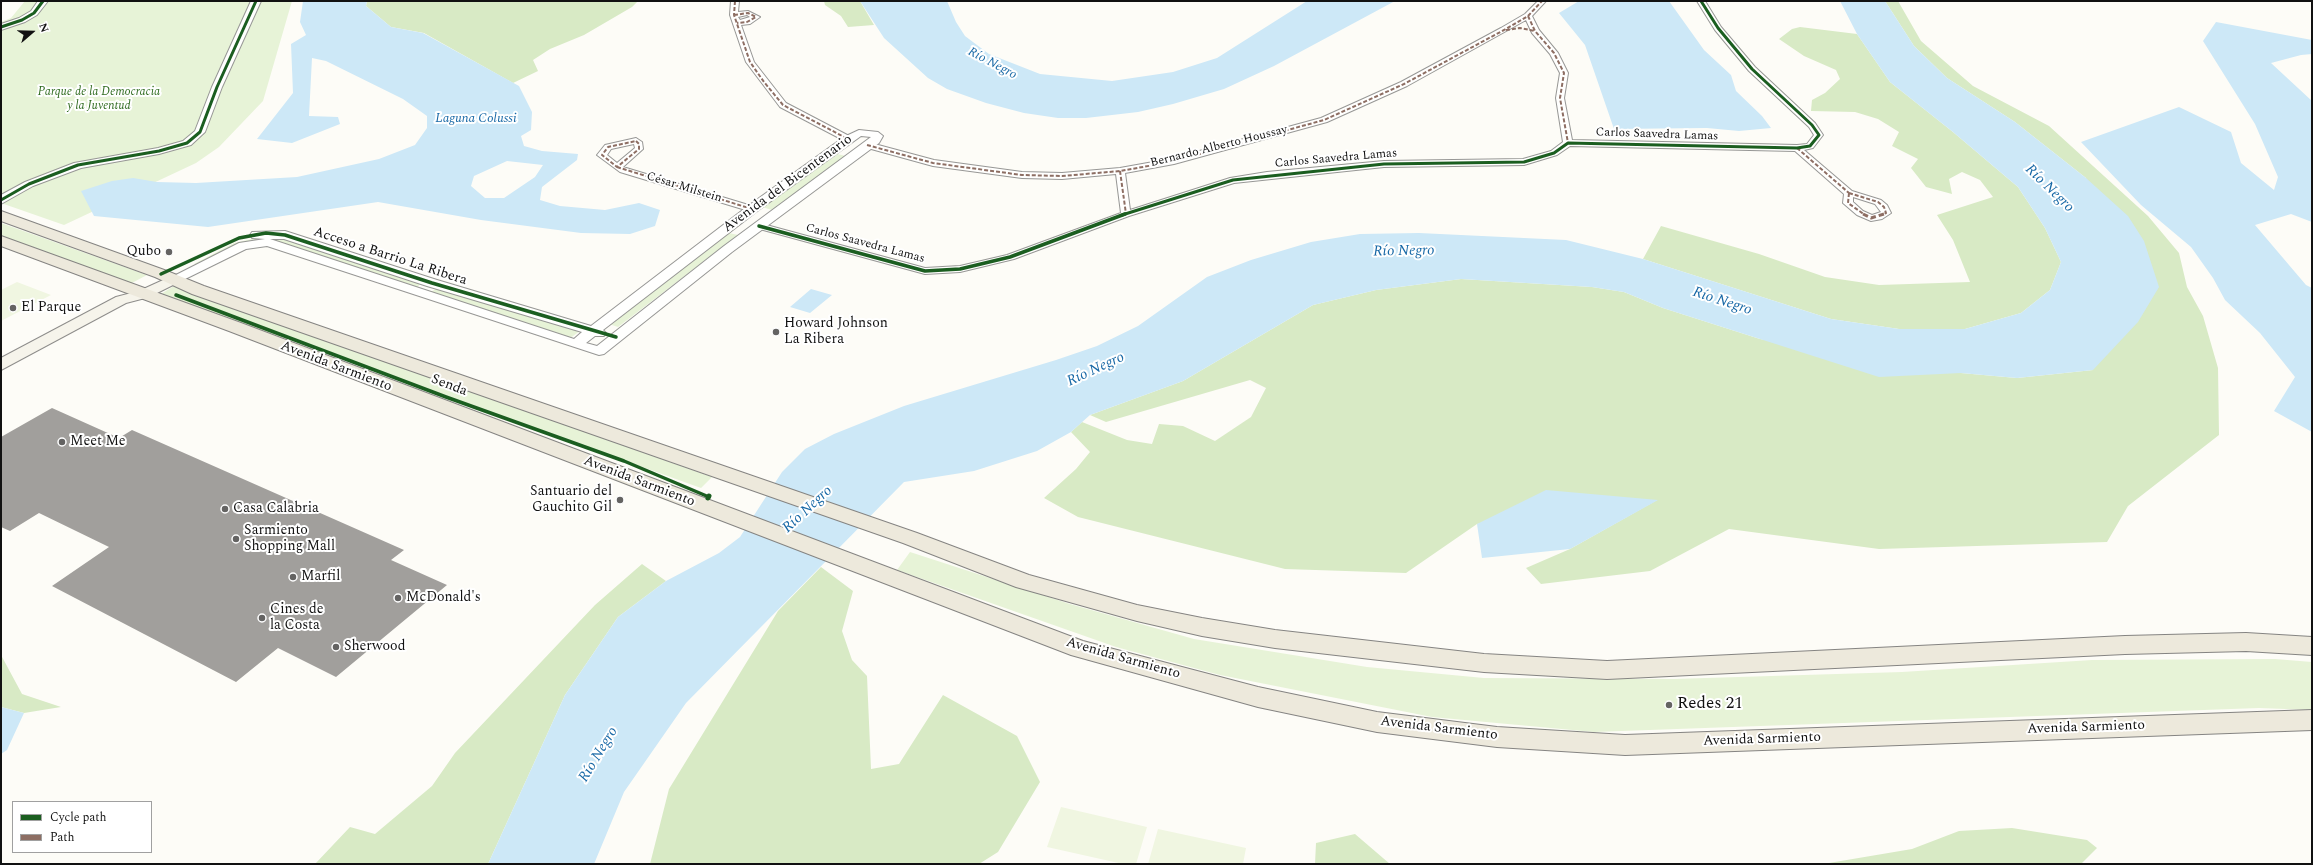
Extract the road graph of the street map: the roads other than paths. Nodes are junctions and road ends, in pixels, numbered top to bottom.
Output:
1 (43, 1) edge
2 (256, 1) edge
3 (735, 1) edge
4 (1542, 1) edge
5 (1701, 1) edge
6 (734, 15) junction
7 (1528, 16) junction
8 (737, 23) junction
9 (1, 27) edge
10 (1504, 30) junction
11 (1535, 31) junction
12 (848, 139) junction
13 (1568, 143) junction
14 (867, 145) junction
15 (1797, 148) junction
16 (617, 167) dead end
17 (1120, 171) junction
18 (1849, 193) dead end
19 (1, 200) edge
20 (752, 209) junction
21 (1126, 214) junction
22 (1, 216) edge
23 (772, 216) junction
24 (728, 227) junction
25 (755, 229) junction
26 (1, 241) edge
27 (167, 277) junction
28 (432, 282) junction
29 (419, 293) junction
30 (133, 294) junction
31 (593, 331) junction
32 (616, 337) junction
33 (576, 344) junction
34 (1, 365) edge
35 (2312, 646) edge
36 (2312, 720) edge

1 - 9 street
2 - 19 street
3 - 6 street
4 - 7 street, Bernardo Alberto Houssay
5 - 15 street, Carlos Saavedra Lamas
6 - 8 street
6 - 8 street
7 - 10 street, Bernardo Alberto Houssay
7 - 11 street
8 - 12 street
10 - 11 street
10 - 17 street, Bernardo Alberto Houssay
11 - 13 street
12 - 14 street, Avenida del Bicentenario
12 - 20 street, Avenida del Bicentenario
13 - 15 street, Carlos Saavedra Lamas
13 - 21 street, Carlos Saavedra Lamas
14 - 17 street, Bernardo Alberto Houssay
14 - 23 street, Avenida del Bicentenario
15 - 18 street
16 - 20 street, César Milstein
17 - 21 street
20 - 23 street
20 - 24 street, Avenida del Bicentenario
21 - 25 street, Carlos Saavedra Lamas
22 - 27 main road, Avenida Sarmiento
23 - 25 street, Avenida del Bicentenario
24 - 25 street
24 - 31 street, Avenida del Bicentenario
25 - 32 street, Avenida del Bicentenario
26 - 30 main road, Avenida Sarmiento
27 - 28 street, Acceso a Barrio La Ribera
27 - 29 street
27 - 30 main road
27 - 35 main road, Avenida Sarmiento
28 - 29 street
28 - 31 street, Acceso a Barrio La Ribera
29 - 33 street
30 - 34 main road
30 - 36 main road, Avenida Sarmiento
31 - 32 street, Acceso a Barrio La Ribera
31 - 33 street, Avenida del Bicentenario
32 - 33 street, Avenida del Bicentenario

